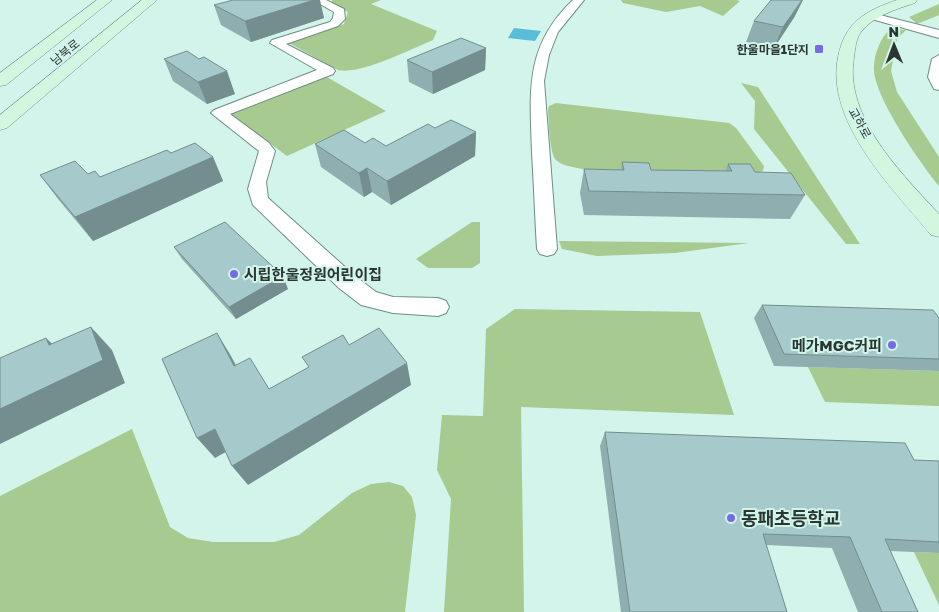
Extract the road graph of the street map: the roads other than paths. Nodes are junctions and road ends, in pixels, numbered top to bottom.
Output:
1 (88, 0) edge
2 (105, 0) edge
3 (129, 0) edge
4 (150, 0) edge
5 (318, 0) edge
6 (579, 0) edge
7 (910, 0) edge
8 (872, 16) junction
9 (939, 34) edge
10 (15, 51) dead end
11 (939, 59) edge
12 (0, 81) edge
13 (939, 86) edge
14 (0, 104) edge
15 (0, 124) edge
16 (939, 229) edge
17 (547, 249) dead end
18 (438, 307) dead end

1 - 10 main road
2 - 12 main road, 남북로
3 - 14 main road, 남북로
4 - 15 main road
5 - 18 street
6 - 17 street
7 - 8 main road, 교하로
8 - 9 street
8 - 16 main road, 교하로
11 - 13 street

